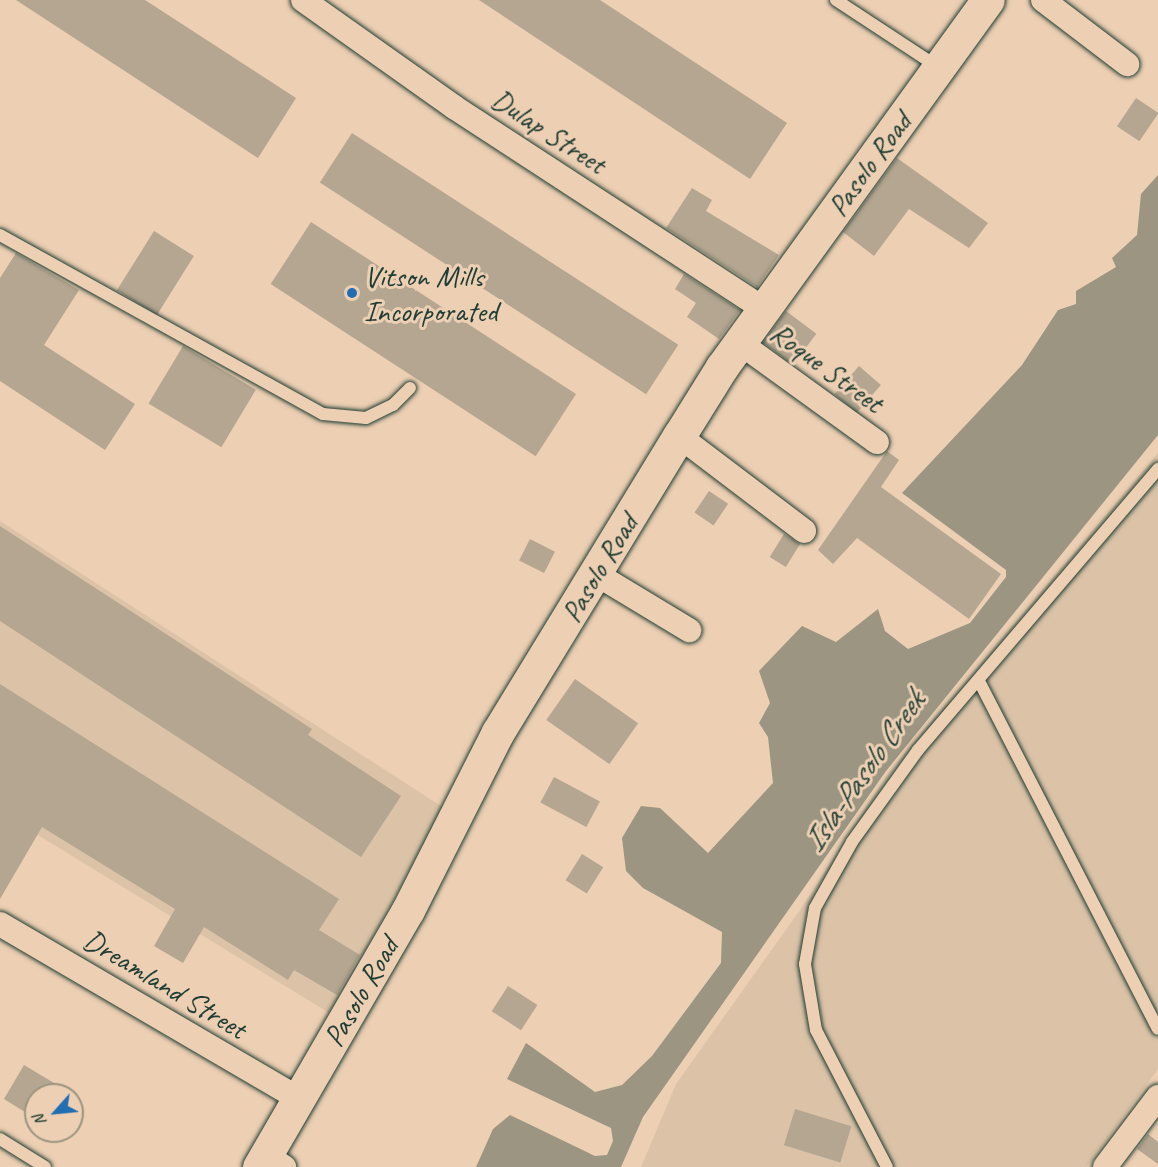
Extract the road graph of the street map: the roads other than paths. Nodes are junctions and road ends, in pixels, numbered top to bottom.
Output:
1 (303, 0) edge
2 (837, 0) edge
3 (988, 0) edge
4 (1042, 0) edge
5 (1127, 64) dead end
6 (939, 68) junction
7 (0, 235) edge
8 (764, 309) junction
9 (740, 343) junction
10 (410, 388) dead end
11 (679, 436) junction
12 (877, 442) dead end
13 (1158, 469) edge
14 (804, 531) dead end
15 (596, 574) junction
16 (689, 630) dead end
17 (979, 681) junction
18 (0, 924) edge
19 (1158, 1029) edge
20 (1158, 1097) edge
21 (299, 1099) junction
22 (0, 1139) edge
23 (269, 1163) edge
24 (45, 1167) edge
25 (887, 1167) edge
26 (1105, 1167) edge

1 - 8 street, Dulap Street
2 - 6 lane
3 - 6 street, Pasolo Road
4 - 5 street
6 - 8 street, Pasolo Road
7 - 10 lane
8 - 9 street, Pasolo Road
9 - 11 street, Pasolo Road
9 - 12 street, Roque Street
11 - 14 street
11 - 15 street, Pasolo Road
13 - 17 lane
15 - 16 street
15 - 21 street, Pasolo Road
17 - 19 lane
17 - 25 lane
18 - 21 street, Dreamland Street
20 - 26 street
21 - 23 street, Pasolo Road
22 - 24 lane

